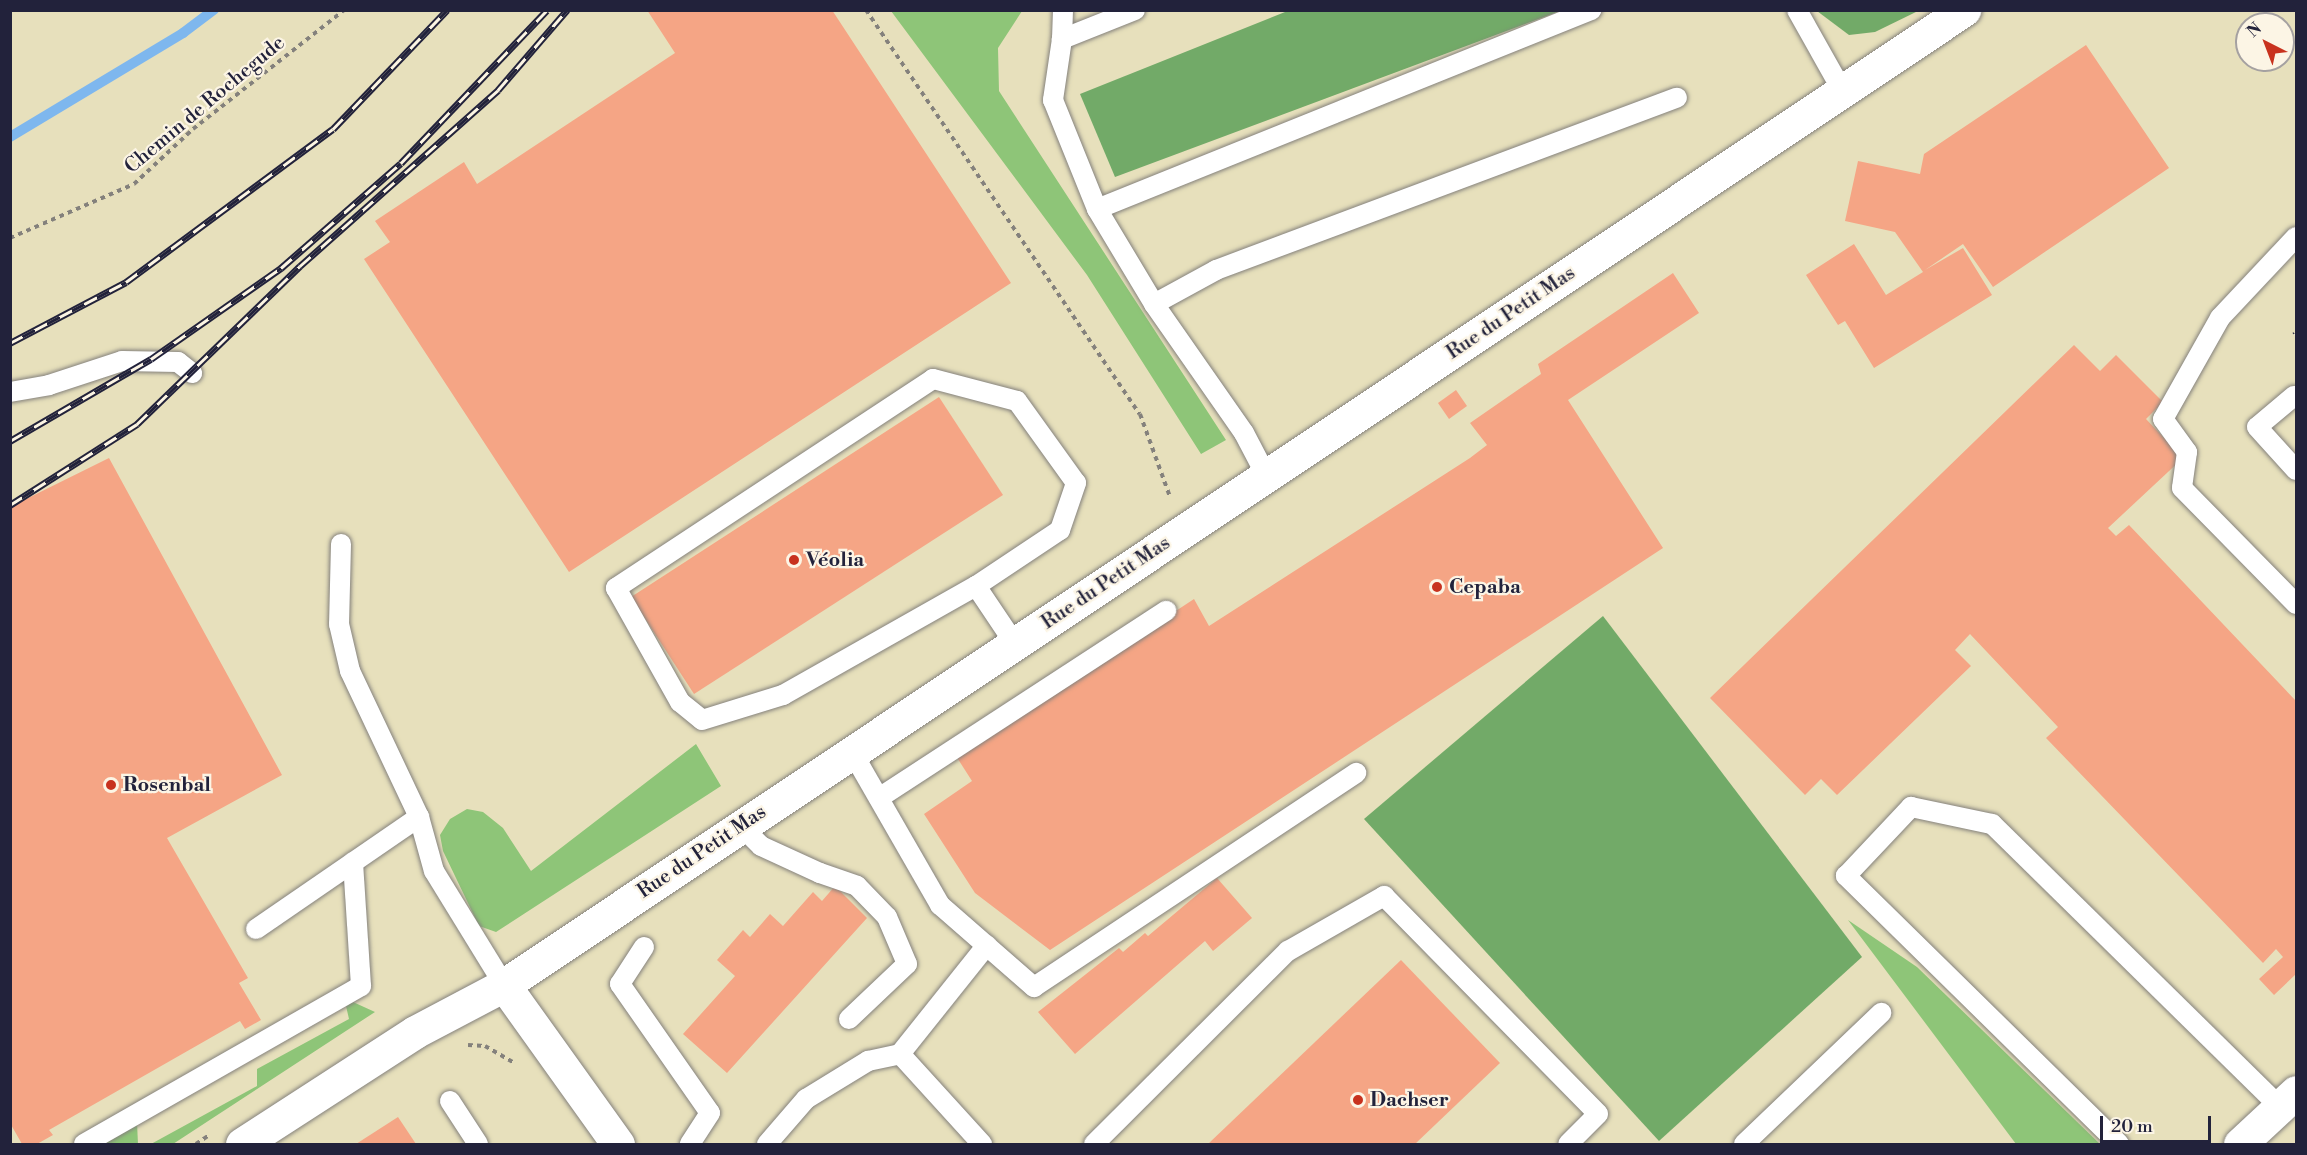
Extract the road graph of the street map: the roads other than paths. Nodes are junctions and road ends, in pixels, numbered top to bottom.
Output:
1 (1063, 10) edge
2 (1135, 10) edge
3 (1591, 10) edge
4 (1797, 10) edge
5 (1964, 10) edge
6 (1062, 39) junction
7 (1843, 92) junction
8 (1677, 99) dead end
9 (1097, 208) junction
10 (2296, 237) edge
11 (1154, 304) junction
12 (192, 373) dead end
13 (10, 392) edge
14 (2295, 396) dead end
15 (2296, 470) edge
16 (1266, 475) junction
17 (341, 544) dead end
18 (976, 586) junction
19 (2296, 604) edge
20 (1166, 611) dead end
21 (1015, 644) junction
22 (852, 752) junction
23 (1356, 773) dead end
24 (879, 798) junction
25 (419, 817) junction
26 (741, 826) junction
27 (353, 862) junction
28 (256, 929) dead end
29 (987, 945) junction
30 (644, 947) dead end
31 (504, 985) junction
32 (1881, 1013) dead end
33 (849, 1019) dead end
34 (900, 1054) junction
35 (2288, 1100) edge
36 (450, 1101) dead end
37 (610, 1138) edge
38 (84, 1144) edge
39 (242, 1144) edge
40 (477, 1144) edge
41 (690, 1144) edge
42 (766, 1144) edge
43 (982, 1144) edge
44 (1094, 1144) edge
45 (1568, 1144) edge
46 (1744, 1144) edge
47 (2119, 1144) edge
48 (2240, 1144) edge

1 - 6 lane
2 - 6 lane
3 - 9 lane
4 - 7 lane
5 - 7 street, Rue du Petit Mas
6 - 9 lane
7 - 16 street, Rue du Petit Mas
8 - 11 lane
9 - 11 lane
10 - 19 lane
11 - 16 lane
12 - 13 lane
14 - 15 lane
16 - 21 street, Rue du Petit Mas
17 - 25 lane
18 - 18 lane
18 - 21 lane
20 - 24 lane
21 - 22 street, Rue du Petit Mas
22 - 24 lane
22 - 26 street, Rue du Petit Mas
23 - 29 lane
24 - 29 lane
25 - 27 lane
25 - 31 lane
26 - 31 street, Rue du Petit Mas
26 - 33 lane
27 - 28 lane
27 - 38 lane
29 - 34 lane
30 - 41 lane
31 - 37 street
31 - 39 street, Rue du Petit Mas
32 - 46 lane
34 - 42 lane
34 - 43 lane
35 - 47 lane
35 - 48 street
36 - 40 lane
44 - 45 lane

